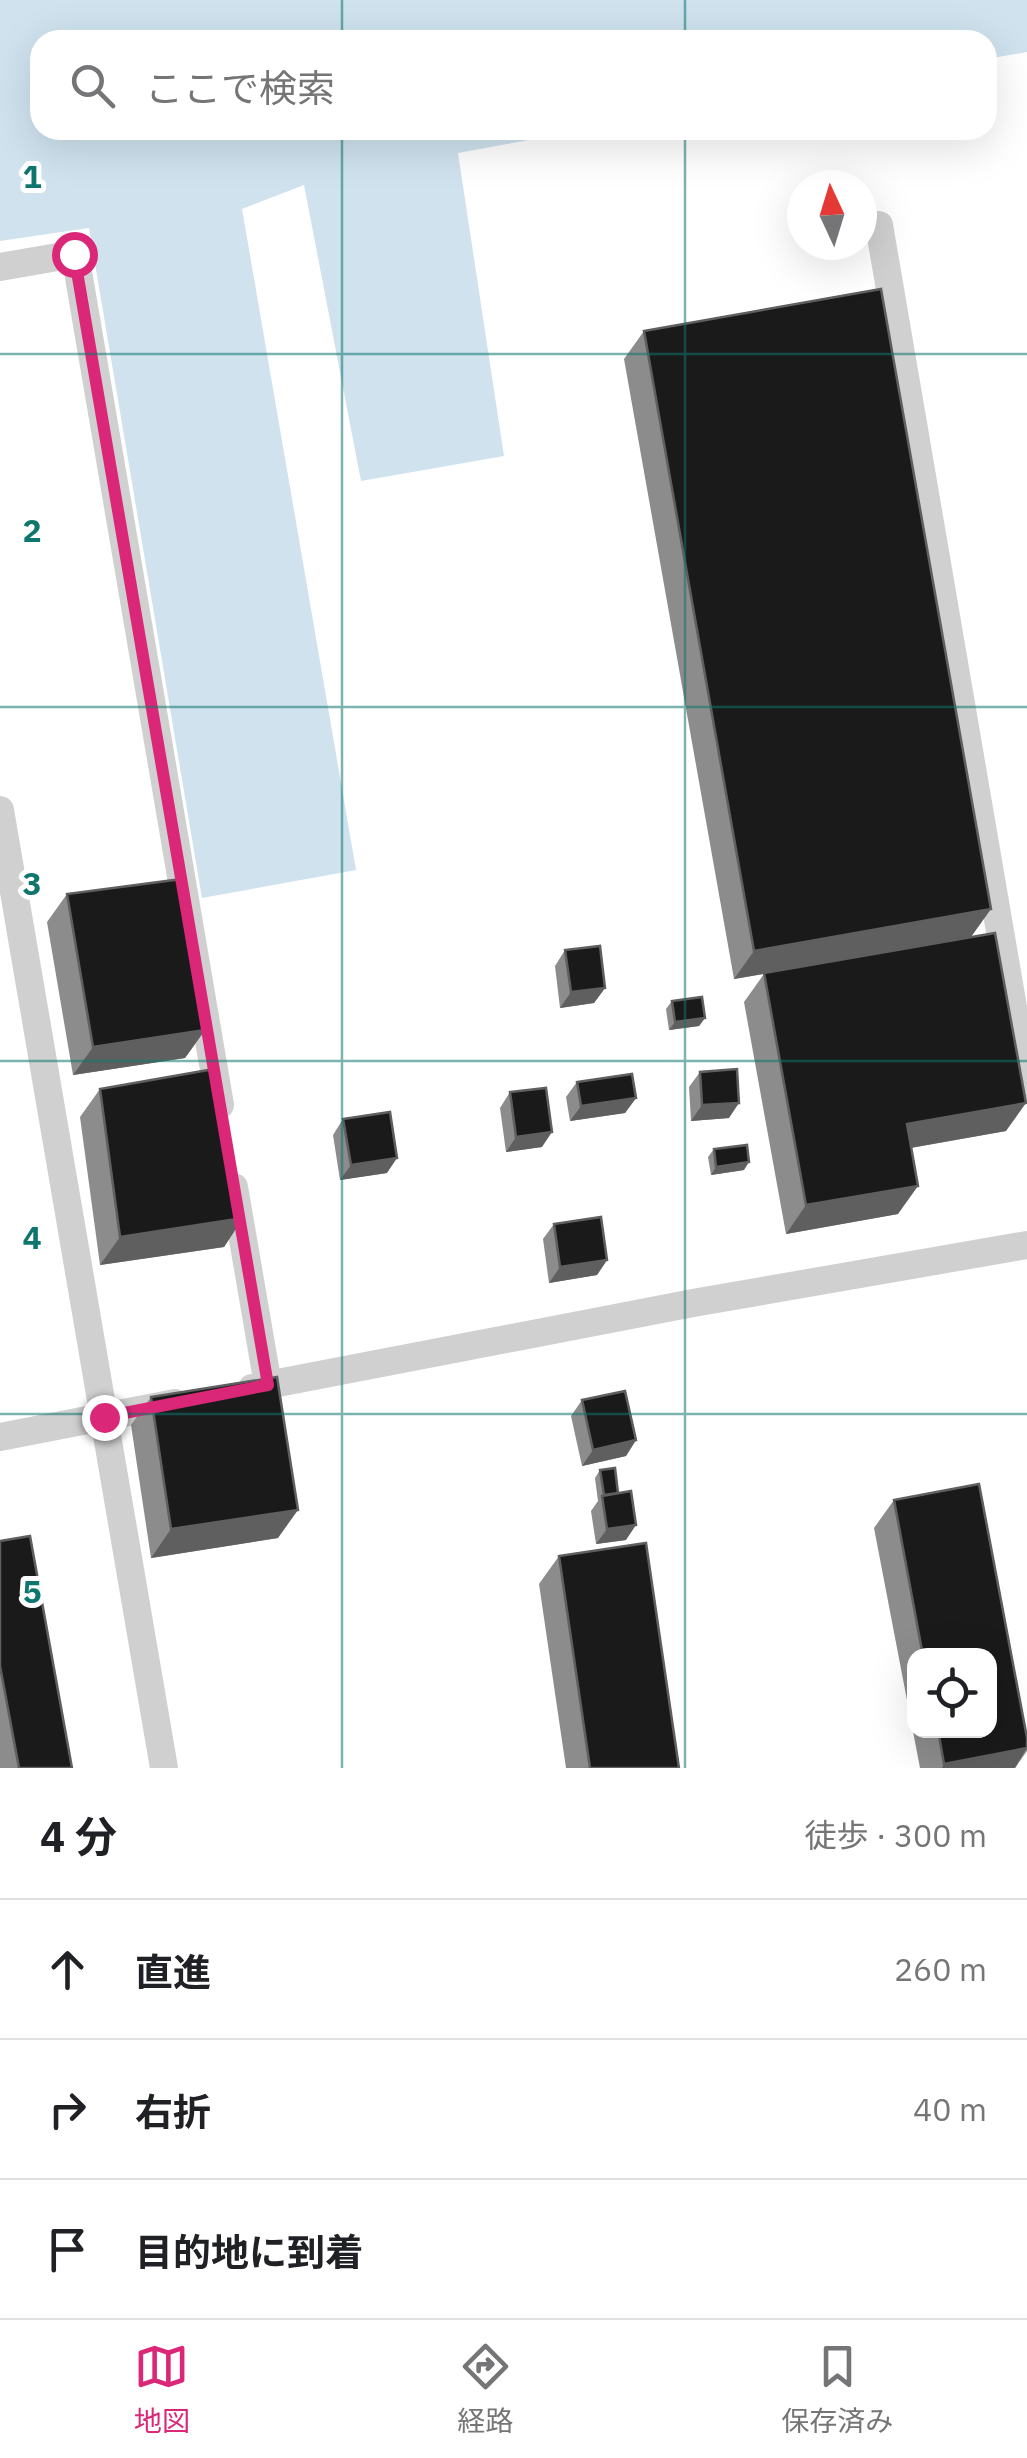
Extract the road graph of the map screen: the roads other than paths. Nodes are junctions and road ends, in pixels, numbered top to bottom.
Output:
1 (878, 225) dead end
2 (0, 267) edge
3 (0, 810) edge
4 (1027, 1089) edge
5 (1027, 1244) edge
6 (268, 1385) junction
7 (232, 1392) edge
8 (195, 1399) edge
9 (104, 1417) junction
10 (0, 1437) edge
11 (164, 1768) edge

1 - 4 street
2 - 6 street
3 - 9 street
5 - 6 street
6 - 7 street
8 - 9 street
9 - 10 street
9 - 11 street

